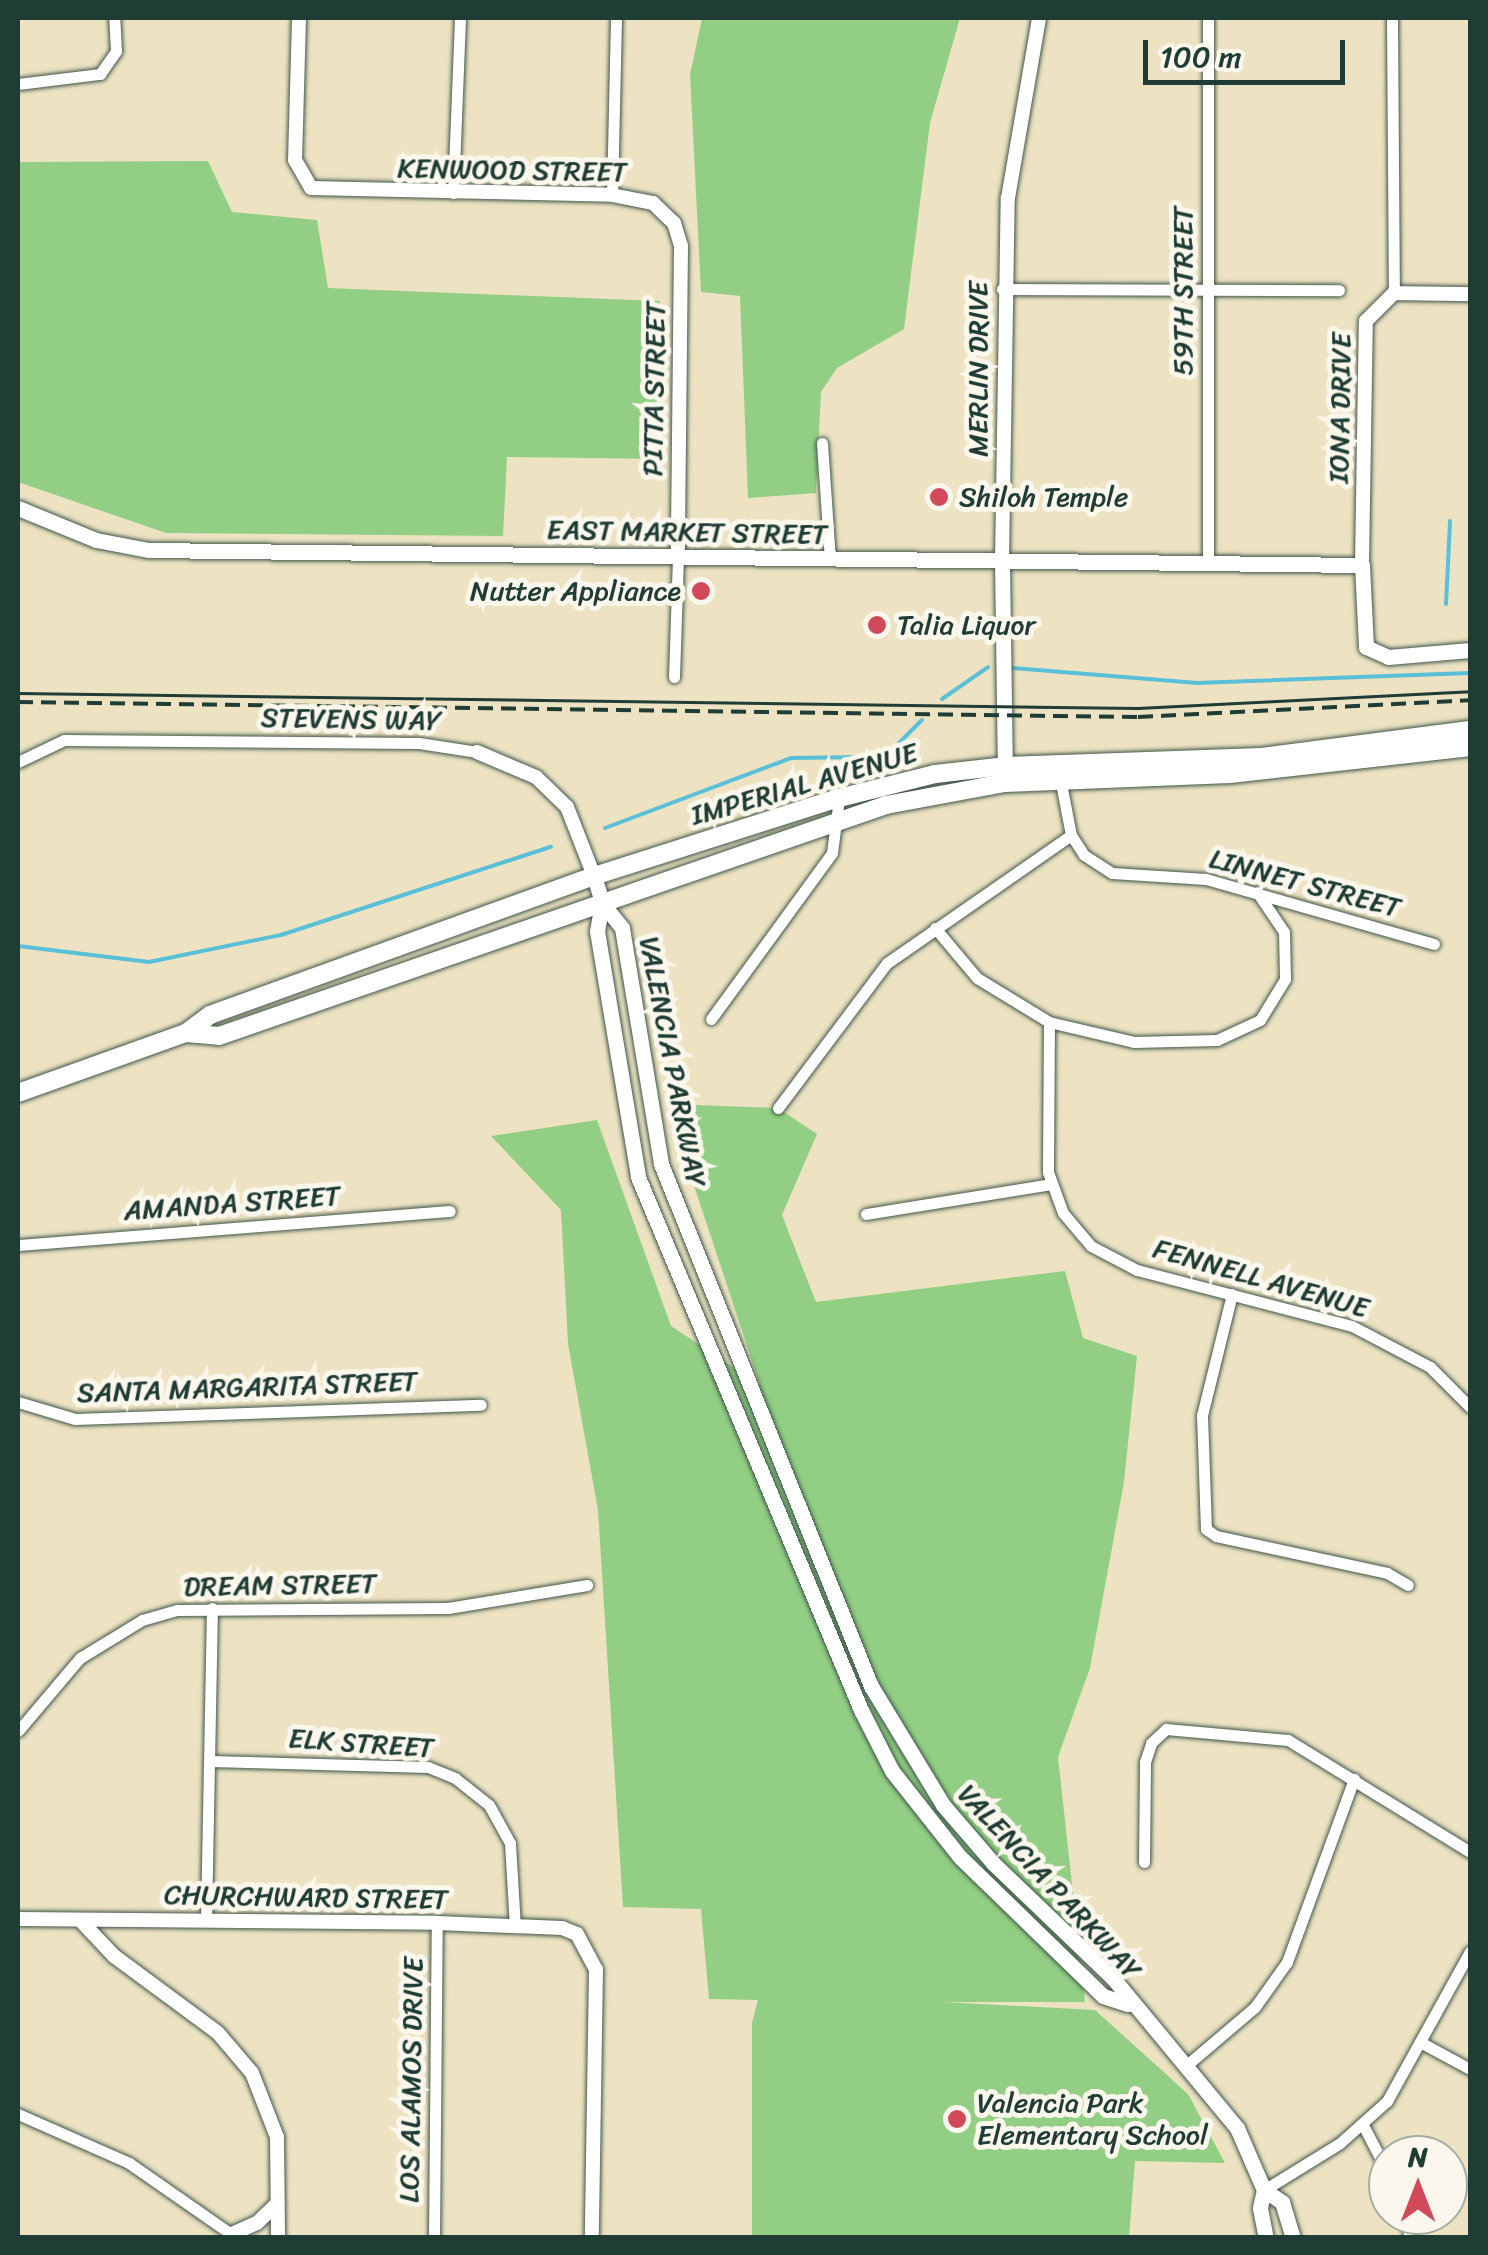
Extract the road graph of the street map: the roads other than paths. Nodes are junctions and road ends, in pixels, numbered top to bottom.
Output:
1 (114, 18) edge
2 (300, 18) edge
3 (460, 18) edge
4 (616, 18) edge
5 (1039, 18) edge
6 (1208, 18) edge
7 (1392, 18) edge
8 (18, 84) edge
9 (453, 193) junction
10 (612, 194) junction
11 (674, 223) joint
12 (1002, 289) junction
13 (1339, 290) dead end
14 (1209, 291) junction
15 (1394, 293) junction
16 (1470, 294) edge
17 (822, 444) dead end
18 (18, 508) edge
19 (678, 556) junction
20 (830, 560) junction
21 (1002, 561) junction
22 (1208, 564) junction
23 (1362, 566) junction
24 (1470, 650) edge
25 (674, 677) dead end
26 (1470, 730) edge
27 (1470, 746) edge
28 (477, 752) joint
29 (18, 762) edge
30 (1061, 771) junction
31 (1005, 774) junction
32 (839, 798) junction
33 (840, 818) junction
34 (1070, 836) junction
35 (594, 876) junction
36 (1257, 892) junction
37 (602, 904) junction
38 (935, 928) junction
39 (1434, 944) dead end
40 (712, 1019) dead end
41 (1048, 1022) junction
42 (186, 1032) junction
43 (18, 1094) edge
44 (778, 1108) dead end
45 (1050, 1184) junction
46 (450, 1211) dead end
47 (866, 1214) dead end
48 (18, 1245) edge
49 (1232, 1294) junction
50 (18, 1402) edge
51 (481, 1405) dead end
52 (1470, 1407) edge
53 (588, 1585) dead end
54 (1408, 1585) dead end
55 (212, 1608) junction
56 (18, 1731) edge
57 (211, 1761) junction
58 (1354, 1779) junction
59 (1470, 1852) edge
60 (1144, 1862) dead end
61 (18, 1918) edge
62 (80, 1920) junction
63 (206, 1920) junction
64 (438, 1923) junction
65 (515, 1927) junction
66 (1470, 1950) edge
67 (1128, 2004) junction
68 (1420, 2042) junction
69 (1188, 2064) junction
70 (1470, 2069) edge
71 (18, 2114) edge
72 (1363, 2125) junction
73 (1368, 2135) edge
74 (1264, 2190) junction
75 (278, 2204) junction
76 (232, 2236) edge
77 (278, 2238) edge
78 (434, 2238) edge
79 (592, 2238) edge
80 (1266, 2238) edge
81 (1293, 2238) edge

1 - 8 street
2 - 9 street, KENWOOD STREET
3 - 9 street
4 - 10 street
5 - 12 street, MERLIN DRIVE
6 - 14 street, 59TH STREET
7 - 15 street
9 - 10 street, KENWOOD STREET
10 - 11 street, KENWOOD STREET
11 - 19 street, PITTA STREET
12 - 14 street
12 - 21 street, MERLIN DRIVE
13 - 14 street
14 - 22 street, 59TH STREET
15 - 16 street
15 - 23 street, IONA DRIVE
17 - 20 street
18 - 19 main road, EAST MARKET STREET
19 - 20 main road, EAST MARKET STREET
19 - 25 street, PITTA STREET
20 - 21 main road, EAST MARKET STREET
21 - 22 main road, EAST MARKET STREET
21 - 31 main road, MERLIN DRIVE
22 - 23 main road, EAST MARKET STREET
23 - 24 main road, IONA DRIVE
26 - 30 main road, IMPERIAL AVENUE
27 - 30 main road, IMPERIAL AVENUE
28 - 29 street, STEVENS WAY
28 - 35 street, STEVENS WAY
30 - 31 main road, IMPERIAL AVENUE
30 - 34 street
31 - 32 main road, IMPERIAL AVENUE
31 - 33 main road, IMPERIAL AVENUE
32 - 33 street
32 - 35 main road, IMPERIAL AVENUE
33 - 37 main road, IMPERIAL AVENUE
33 - 40 street
34 - 36 street, LINNET STREET
34 - 38 street
35 - 37 main road, STEVENS WAY
35 - 42 main road, IMPERIAL AVENUE
36 - 39 street, LINNET STREET
36 - 41 street
37 - 42 main road, IMPERIAL AVENUE
37 - 67 main road, VALENCIA PARKWAY
37 - 67 main road, VALENCIA PARKWAY
38 - 41 street
38 - 44 street
41 - 45 street
42 - 43 main road, IMPERIAL AVENUE
45 - 47 street
45 - 49 street, FENNELL AVENUE
46 - 48 street, AMANDA STREET
49 - 52 street, FENNELL AVENUE
49 - 54 street
50 - 51 street, SANTA MARGARITA STREET
53 - 55 street, DREAM STREET
55 - 56 street, DREAM STREET
55 - 57 street
57 - 63 street
57 - 65 street, ELK STREET
58 - 59 street
58 - 60 street
58 - 69 street
61 - 62 street, CHURCHWARD STREET
62 - 63 street, CHURCHWARD STREET
62 - 75 street
63 - 64 street, CHURCHWARD STREET
64 - 65 street, CHURCHWARD STREET
64 - 78 street, LOS ALAMOS DRIVE
65 - 79 street, CHURCHWARD STREET
66 - 68 street
67 - 69 main road, VALENCIA PARKWAY
68 - 70 street
68 - 72 street
69 - 74 main road, VALENCIA PARKWAY
71 - 76 street
72 - 73 street
72 - 74 street
74 - 80 main road, VALENCIA PARKWAY
74 - 81 main road, VALENCIA PARKWAY
75 - 76 street
75 - 77 street

